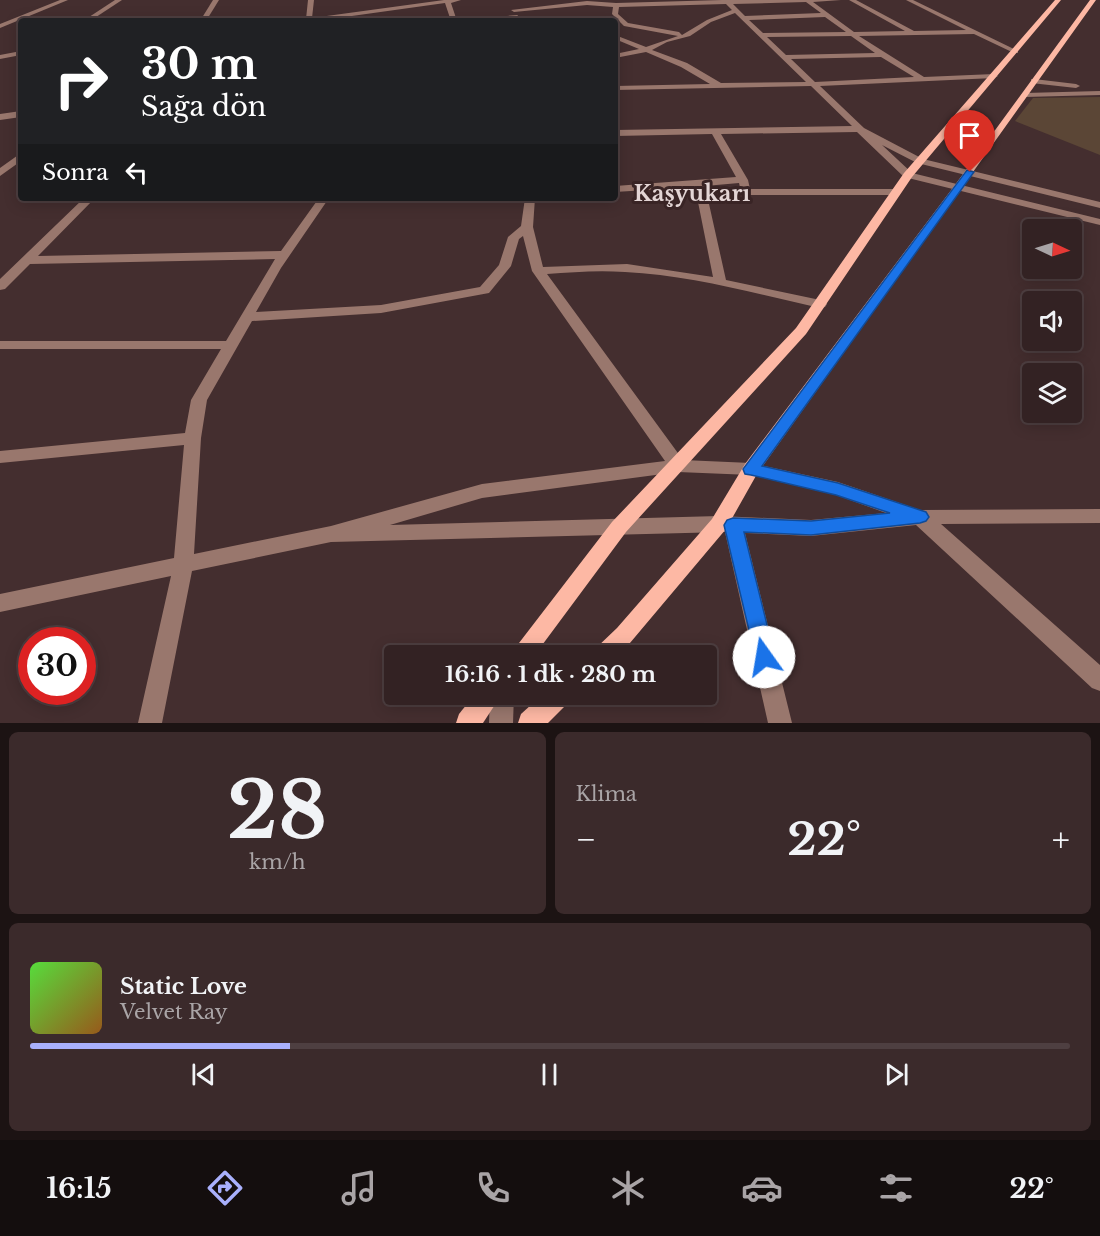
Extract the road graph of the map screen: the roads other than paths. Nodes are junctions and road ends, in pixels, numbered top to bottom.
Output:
1 (64, 0) edge
2 (119, 0) edge
3 (216, 0) edge
4 (311, 0) edge
5 (458, 0) edge
6 (511, 0) edge
7 (806, 0) edge
8 (838, 0) edge
9 (852, 0) edge
10 (909, 0) edge
11 (1058, 0) edge
12 (1093, 0) edge
13 (448, 1) edge
14 (727, 2) edge
15 (616, 5) junction
16 (736, 10) junction
17 (515, 13) junction
18 (828, 15) junction
19 (20, 18) edge
20 (91, 18) edge
21 (205, 18) edge
22 (307, 18) edge
23 (338, 18) edge
24 (453, 18) edge
25 (487, 18) edge
26 (521, 18) edge
27 (744, 18) junction
28 (18, 19) edge
29 (18, 25) edge
30 (626, 25) junction
31 (618, 26) edge
32 (976, 32) junction
33 (914, 33) junction
34 (855, 34) junction
35 (688, 35) junction
36 (763, 35) junction
37 (618, 38) edge
38 (646, 50) junction
39 (1016, 52) junction
40 (18, 54) edge
41 (618, 55) edge
42 (882, 55) junction
43 (0, 57) edge
44 (786, 57) junction
45 (994, 76) junction
46 (922, 79) junction
47 (1034, 81) junction
48 (813, 84) junction
49 (718, 85) junction
50 (618, 88) edge
51 (1100, 91) edge
52 (1025, 96) junction
53 (18, 114) edge
54 (0, 117) edge
55 (858, 129) junction
56 (714, 130) junction
57 (618, 133) edge
58 (18, 158) edge
59 (920, 160) junction
60 (970, 172) junction
61 (0, 173) edge
62 (908, 175) junction
63 (743, 180) junction
64 (699, 182) junction
65 (959, 187) junction
66 (618, 189) edge
67 (896, 192) junction
68 (1100, 196) edge
69 (1074, 197) junction
70 (87, 201) edge
71 (322, 201) edge
72 (531, 201) edge
73 (1100, 205) edge
74 (1100, 222) edge
75 (527, 226) junction
76 (283, 255) junction
77 (26, 260) junction
78 (538, 271) junction
79 (720, 282) junction
80 (0, 286) edge
81 (820, 304) junction
82 (246, 317) junction
83 (0, 345) edge
84 (231, 345) junction
85 (194, 438) junction
86 (0, 457) edge
87 (678, 466) junction
88 (751, 469) junction
89 (1100, 516) edge
90 (920, 517) junction
91 (726, 525) junction
92 (618, 527) junction
93 (330, 534) junction
94 (183, 566) junction
95 (0, 603) edge
96 (528, 645) edge
97 (615, 645) edge
98 (1100, 680) edge
99 (482, 705) edge
100 (502, 705) edge
101 (549, 705) edge
102 (150, 723) edge
103 (468, 723) edge
104 (501, 723) edge
105 (530, 723) edge
106 (780, 723) edge

1 - 19 street
2 - 20 street
3 - 21 street
4 - 22 street
5 - 13 street
6 - 17 street
7 - 8 street
7 - 14 street
7 - 18 street
9 - 33 street
10 - 32 street
11 - 39 main road
12 - 47 main road
13 - 23 street
13 - 24 street
14 - 15 street
14 - 16 street
15 - 17 street
15 - 30 street
16 - 27 street
16 - 35 street
17 - 25 street
17 - 26 street
18 - 27 street
18 - 34 street
27 - 36 street
28 - 29 street
30 - 31 street
30 - 35 street
32 - 33 street
32 - 39 street
33 - 34 street
34 - 36 street
34 - 42 street
35 - 38 street
36 - 44 street
37 - 38 street
38 - 41 street
38 - 49 street
39 - 45 main road
40 - 43 street
42 - 44 street
42 - 46 street
44 - 48 street
45 - 46 street
45 - 59 main road
46 - 48 street
47 - 51 street
47 - 52 main road
48 - 49 street
48 - 55 street
49 - 50 street
51 - 52 street
52 - 60 main road
53 - 54 street
55 - 56 street
55 - 59 street
55 - 62 street
56 - 57 street
56 - 63 street
58 - 61 street
59 - 60 street
59 - 62 main road
60 - 65 main road
60 - 69 street
62 - 65 street
62 - 67 main road
63 - 64 street
63 - 67 street
64 - 66 street
64 - 79 street
65 - 74 street
65 - 88 main road
67 - 81 main road
68 - 69 street
69 - 73 street
70 - 77 street
71 - 76 street
72 - 75 street
75 - 78 street
75 - 82 street
76 - 77 street
76 - 82 street
77 - 80 street
78 - 79 street
78 - 87 street
79 - 81 street
81 - 87 main road
82 - 84 street
83 - 84 street
84 - 85 street
85 - 86 street
85 - 94 street
87 - 88 street
87 - 92 main road
87 - 93 street
88 - 90 street
88 - 91 main road
89 - 90 street
90 - 91 street
90 - 98 street
91 - 92 street
91 - 97 main road
91 - 106 street
92 - 93 street
92 - 96 main road
93 - 94 street
94 - 95 street
94 - 102 street
99 - 103 main road
100 - 104 street
101 - 105 main road

